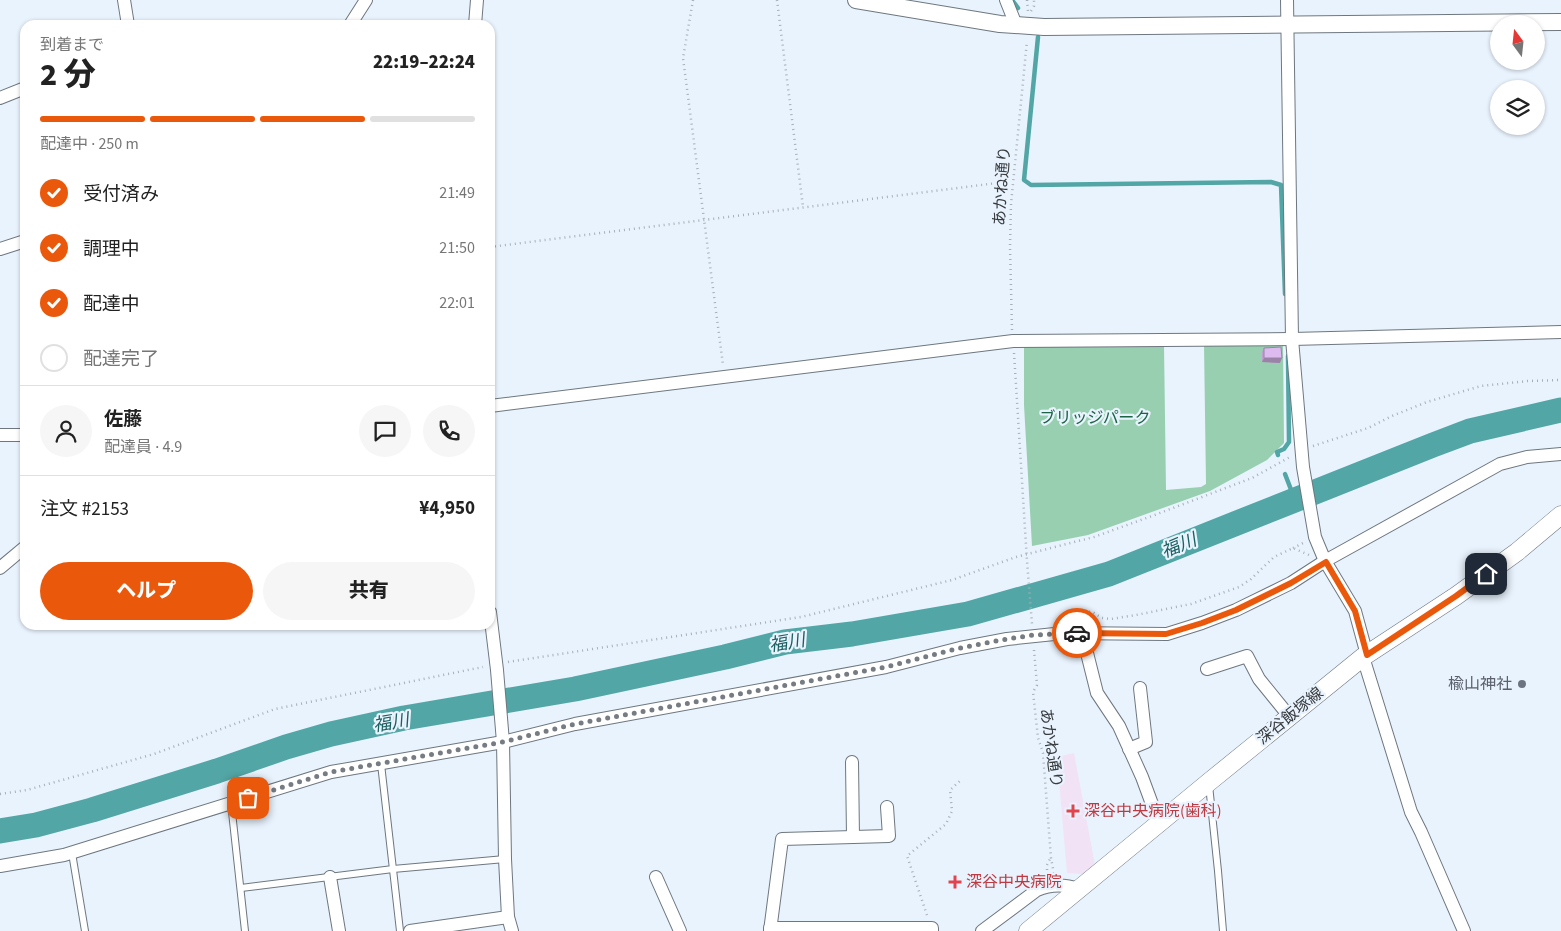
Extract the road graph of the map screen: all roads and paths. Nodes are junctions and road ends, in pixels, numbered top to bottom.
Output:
1 (124, 0) edge
2 (366, 0) edge
3 (477, 0) edge
4 (693, 0) edge
5 (776, 0) edge
6 (856, 0) edge
7 (1006, 0) edge
8 (1028, 0) edge
9 (1034, 0) edge
10 (1288, 0) edge
11 (127, 20) edge
12 (353, 20) edge
13 (475, 20) edge
14 (1561, 22) edge
15 (1288, 24) junction
16 (1022, 31) junction
17 (20, 90) edge
18 (0, 98) edge
19 (997, 183) dead end
20 (803, 207) junction
21 (705, 220) junction
22 (20, 242) edge
23 (495, 245) edge
24 (0, 249) edge
25 (1561, 332) edge
26 (1012, 337) dead end
27 (1292, 339) junction
28 (1013, 348) dead end
29 (725, 376) junction
30 (1561, 380) edge
31 (495, 405) edge
32 (0, 435) edge
33 (20, 435) edge
34 (1301, 450) junction
35 (1561, 454) edge
36 (1561, 516) edge
37 (1312, 539) junction
38 (1293, 548) junction
39 (20, 551) edge
40 (1026, 554) junction
41 (1016, 557) dead end
42 (1320, 561) junction
43 (0, 568) edge
44 (1067, 622) dead end
45 (1033, 628) dead end
46 (492, 630) edge
47 (1082, 633) junction
48 (1034, 650) dead end
49 (1365, 656) junction
50 (1206, 669) dead end
51 (1140, 688) dead end
52 (1290, 716) junction
53 (503, 737) junction
54 (1129, 749) junction
55 (852, 762) dead end
56 (381, 764) junction
57 (962, 779) dead end
58 (1208, 782) junction
59 (231, 803) junction
60 (887, 807) dead end
61 (1159, 823) junction
62 (853, 837) junction
63 (72, 853) junction
64 (1051, 858) dead end
65 (505, 859) junction
66 (0, 866) edge
67 (393, 869) junction
68 (656, 876) dead end
69 (330, 877) junction
70 (241, 888) junction
71 (1079, 889) junction
72 (508, 917) junction
73 (770, 929) edge
74 (932, 929) edge
75 (85, 931) edge
76 (246, 931) edge
77 (339, 931) edge
78 (400, 931) edge
79 (410, 931) edge
80 (512, 931) edge
81 (680, 931) edge
82 (982, 931) edge
83 (1028, 931) edge
84 (1223, 931) edge
85 (1464, 931) edge

1 - 11 street
2 - 12 street
3 - 13 street
4 - 21 path
5 - 20 path
6 - 16 street
7 - 16 street
8 - 9 path
10 - 15 street
14 - 15 street
15 - 16 street
15 - 27 street
16 - 26 path, あかね通り
17 - 18 street
19 - 20 path
20 - 21 path
21 - 23 path
21 - 29 path
22 - 24 street
25 - 27 street
27 - 29 street
27 - 34 street
28 - 40 path
29 - 31 street
30 - 34 path
32 - 33 street
34 - 37 street
34 - 40 path
35 - 42 street
36 - 49 main road, 深谷飯塚線
37 - 38 path
37 - 42 street
38 - 42 path
38 - 44 path
39 - 43 street
40 - 41 path
40 - 45 path
42 - 47 street
42 - 49 street
46 - 53 street
47 - 53 street
47 - 54 street
48 - 64 path, あかね通り
49 - 52 main road, 深谷飯塚線
49 - 85 street
50 - 52 street
51 - 54 street
52 - 58 main road, 深谷飯塚線
53 - 56 street
53 - 65 street
54 - 61 street
55 - 62 street
56 - 59 street
56 - 67 lane
57 - 74 path
58 - 61 main road, 深谷飯塚線
58 - 84 lane
59 - 63 street
59 - 70 lane
60 - 62 street
61 - 71 main road, 深谷飯塚線
62 - 73 street
63 - 66 street
63 - 75 lane
65 - 67 lane
65 - 72 street
67 - 69 lane
67 - 78 lane
68 - 81 street
69 - 70 lane
69 - 77 street
70 - 76 lane
71 - 82 street
71 - 83 main road, 深谷飯塚線
72 - 79 street
72 - 80 street
73 - 74 street

